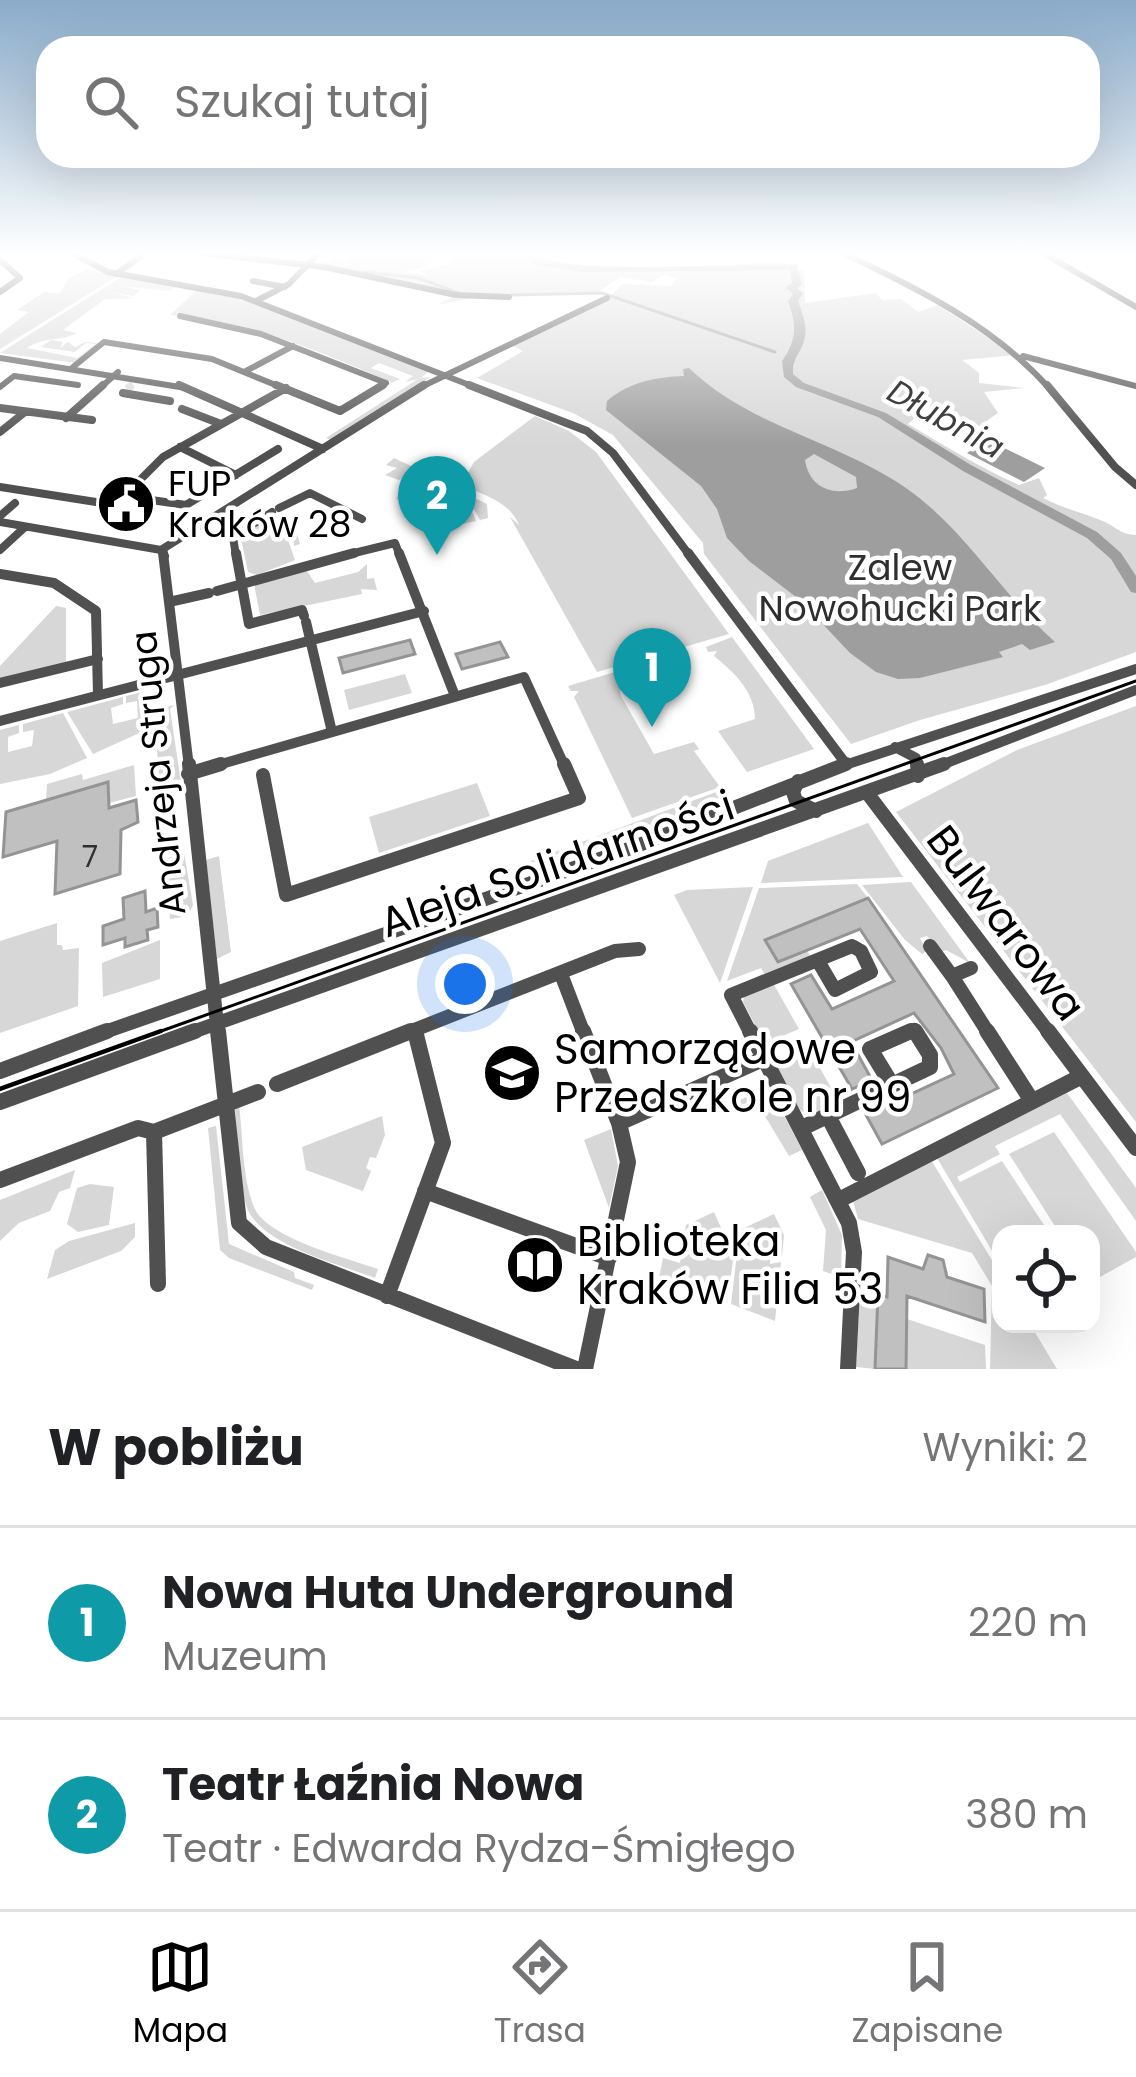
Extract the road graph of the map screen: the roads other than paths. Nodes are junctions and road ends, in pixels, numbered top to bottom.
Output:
1 (185, 317) edge
2 (294, 317) edge
3 (566, 317) edge
4 (962, 317) edge
5 (293, 346) junction
6 (1021, 356) junction
7 (0, 358) edge
8 (74, 367) junction
9 (246, 371) junction
10 (118, 372) junction
11 (443, 373) junction
12 (143, 376) junction
13 (1136, 386) edge
14 (0, 387) edge
15 (101, 388) junction
16 (192, 388) junction
17 (286, 388) junction
18 (207, 395) junction
19 (0, 408) edge
20 (25, 412) junction
21 (243, 412) junction
22 (66, 418) junction
23 (92, 420) dead end
24 (221, 424) junction
25 (0, 432) edge
26 (180, 447) junction
27 (323, 448) junction
28 (278, 449) dead end
29 (236, 476) junction
30 (1136, 484) edge
31 (0, 488) edge
32 (260, 489) junction
33 (19, 496) junction
34 (123, 496) junction
35 (280, 507) junction
36 (0, 519) edge
37 (362, 519) dead end
38 (25, 527) junction
39 (0, 550) edge
40 (161, 550) junction
41 (0, 574) edge
42 (243, 584) junction
43 (169, 602) junction
44 (424, 611) junction
45 (309, 641) junction
46 (98, 658) junction
47 (1136, 669) edge
48 (178, 675) junction
49 (0, 683) edge
50 (1136, 690) edge
51 (98, 695) junction
52 (455, 696) junction
53 (0, 721) edge
54 (332, 732) junction
55 (891, 747) junction
56 (262, 764) junction
57 (845, 764) junction
58 (188, 774) junction
59 (918, 776) junction
60 (798, 781) junction
61 (868, 794) junction
62 (821, 812) junction
63 (930, 946) dead end
64 (639, 949) dead end
65 (818, 961) dead end
66 (971, 968) dead end
67 (561, 974) junction
68 (952, 976) junction
69 (212, 992) junction
70 (215, 1026) junction
71 (416, 1030) junction
72 (765, 1058) junction
73 (0, 1071) edge
74 (1082, 1076) junction
75 (277, 1084) dead end
76 (892, 1086) dead end
77 (258, 1091) dead end
78 (1032, 1101) junction
79 (0, 1102) edge
80 (224, 1105) junction
81 (828, 1116) junction
82 (619, 1123) junction
83 (802, 1128) junction
84 (154, 1132) junction
85 (1136, 1148) edge
86 (858, 1173) dead end
87 (0, 1180) edge
88 (425, 1190) junction
89 (839, 1200) junction
90 (609, 1258) junction
91 (158, 1284) dead end
92 (387, 1295) junction
93 (580, 1369) edge
94 (848, 1369) edge

1 - 5 street
2 - 11 street
3 - 11 street
4 - 6 street
5 - 9 street
5 - 17 street
6 - 13 street
6 - 30 street
7 - 8 street
8 - 9 street
8 - 10 street
9 - 17 street
10 - 12 street
10 - 15 street
11 - 27 street
11 - 57 street
12 - 16 street
12 - 16 street
14 - 15 street
15 - 22 street
16 - 18 street
17 - 21 street
18 - 21 street
18 - 24 street
19 - 20 street
20 - 22 street
20 - 25 street
21 - 24 street
21 - 27 street
22 - 23 street
24 - 26 street
26 - 29 street
26 - 34 street
27 - 32 street
28 - 29 street
29 - 34 street
31 - 33 street
32 - 35 street
32 - 40 street
33 - 34 street
33 - 36 street
35 - 37 street
35 - 42 street
36 - 38 street
38 - 39 street
38 - 40 street
40 - 43 street, Andrzeja Struga
41 - 46 street
42 - 43 street
42 - 44 street
42 - 45 street
43 - 48 street, Andrzeja Struga
44 - 45 street
44 - 52 street
45 - 48 street
45 - 54 street
46 - 49 street
46 - 51 street
47 - 55 street, Aleja Solidarności
48 - 51 street
48 - 58 street, Andrzeja Struga
50 - 59 street, Aleja Solidarności
51 - 53 street
52 - 54 street
52 - 56 street
54 - 56 street
55 - 57 street, Aleja Solidarności
55 - 59 street
56 - 58 street
57 - 60 street, Aleja Solidarności
58 - 69 street, Andrzeja Struga
59 - 61 street, Aleja Solidarności
60 - 62 street
60 - 69 street, Aleja Solidarności
61 - 62 street, Aleja Solidarności
61 - 74 street, Bulwarowa
62 - 70 street, Aleja Solidarności
63 - 68 street
64 - 67 street
65 - 72 street
66 - 68 street
67 - 71 street
67 - 82 street
68 - 78 street
69 - 70 street, Andrzeja Struga
69 - 73 street, Aleja Solidarności
70 - 79 street, Aleja Solidarności
70 - 80 street, Andrzeja Struga
71 - 75 street
71 - 88 street
72 - 82 street
72 - 83 street
74 - 78 street
74 - 85 street, Bulwarowa
76 - 81 street
77 - 80 street
78 - 89 street
80 - 84 street
80 - 92 street, Andrzeja Struga
81 - 83 street
81 - 86 street
82 - 90 street
83 - 89 street
84 - 87 street
84 - 91 street
88 - 90 street
88 - 92 street
89 - 94 street
90 - 93 street
92 - 93 street

